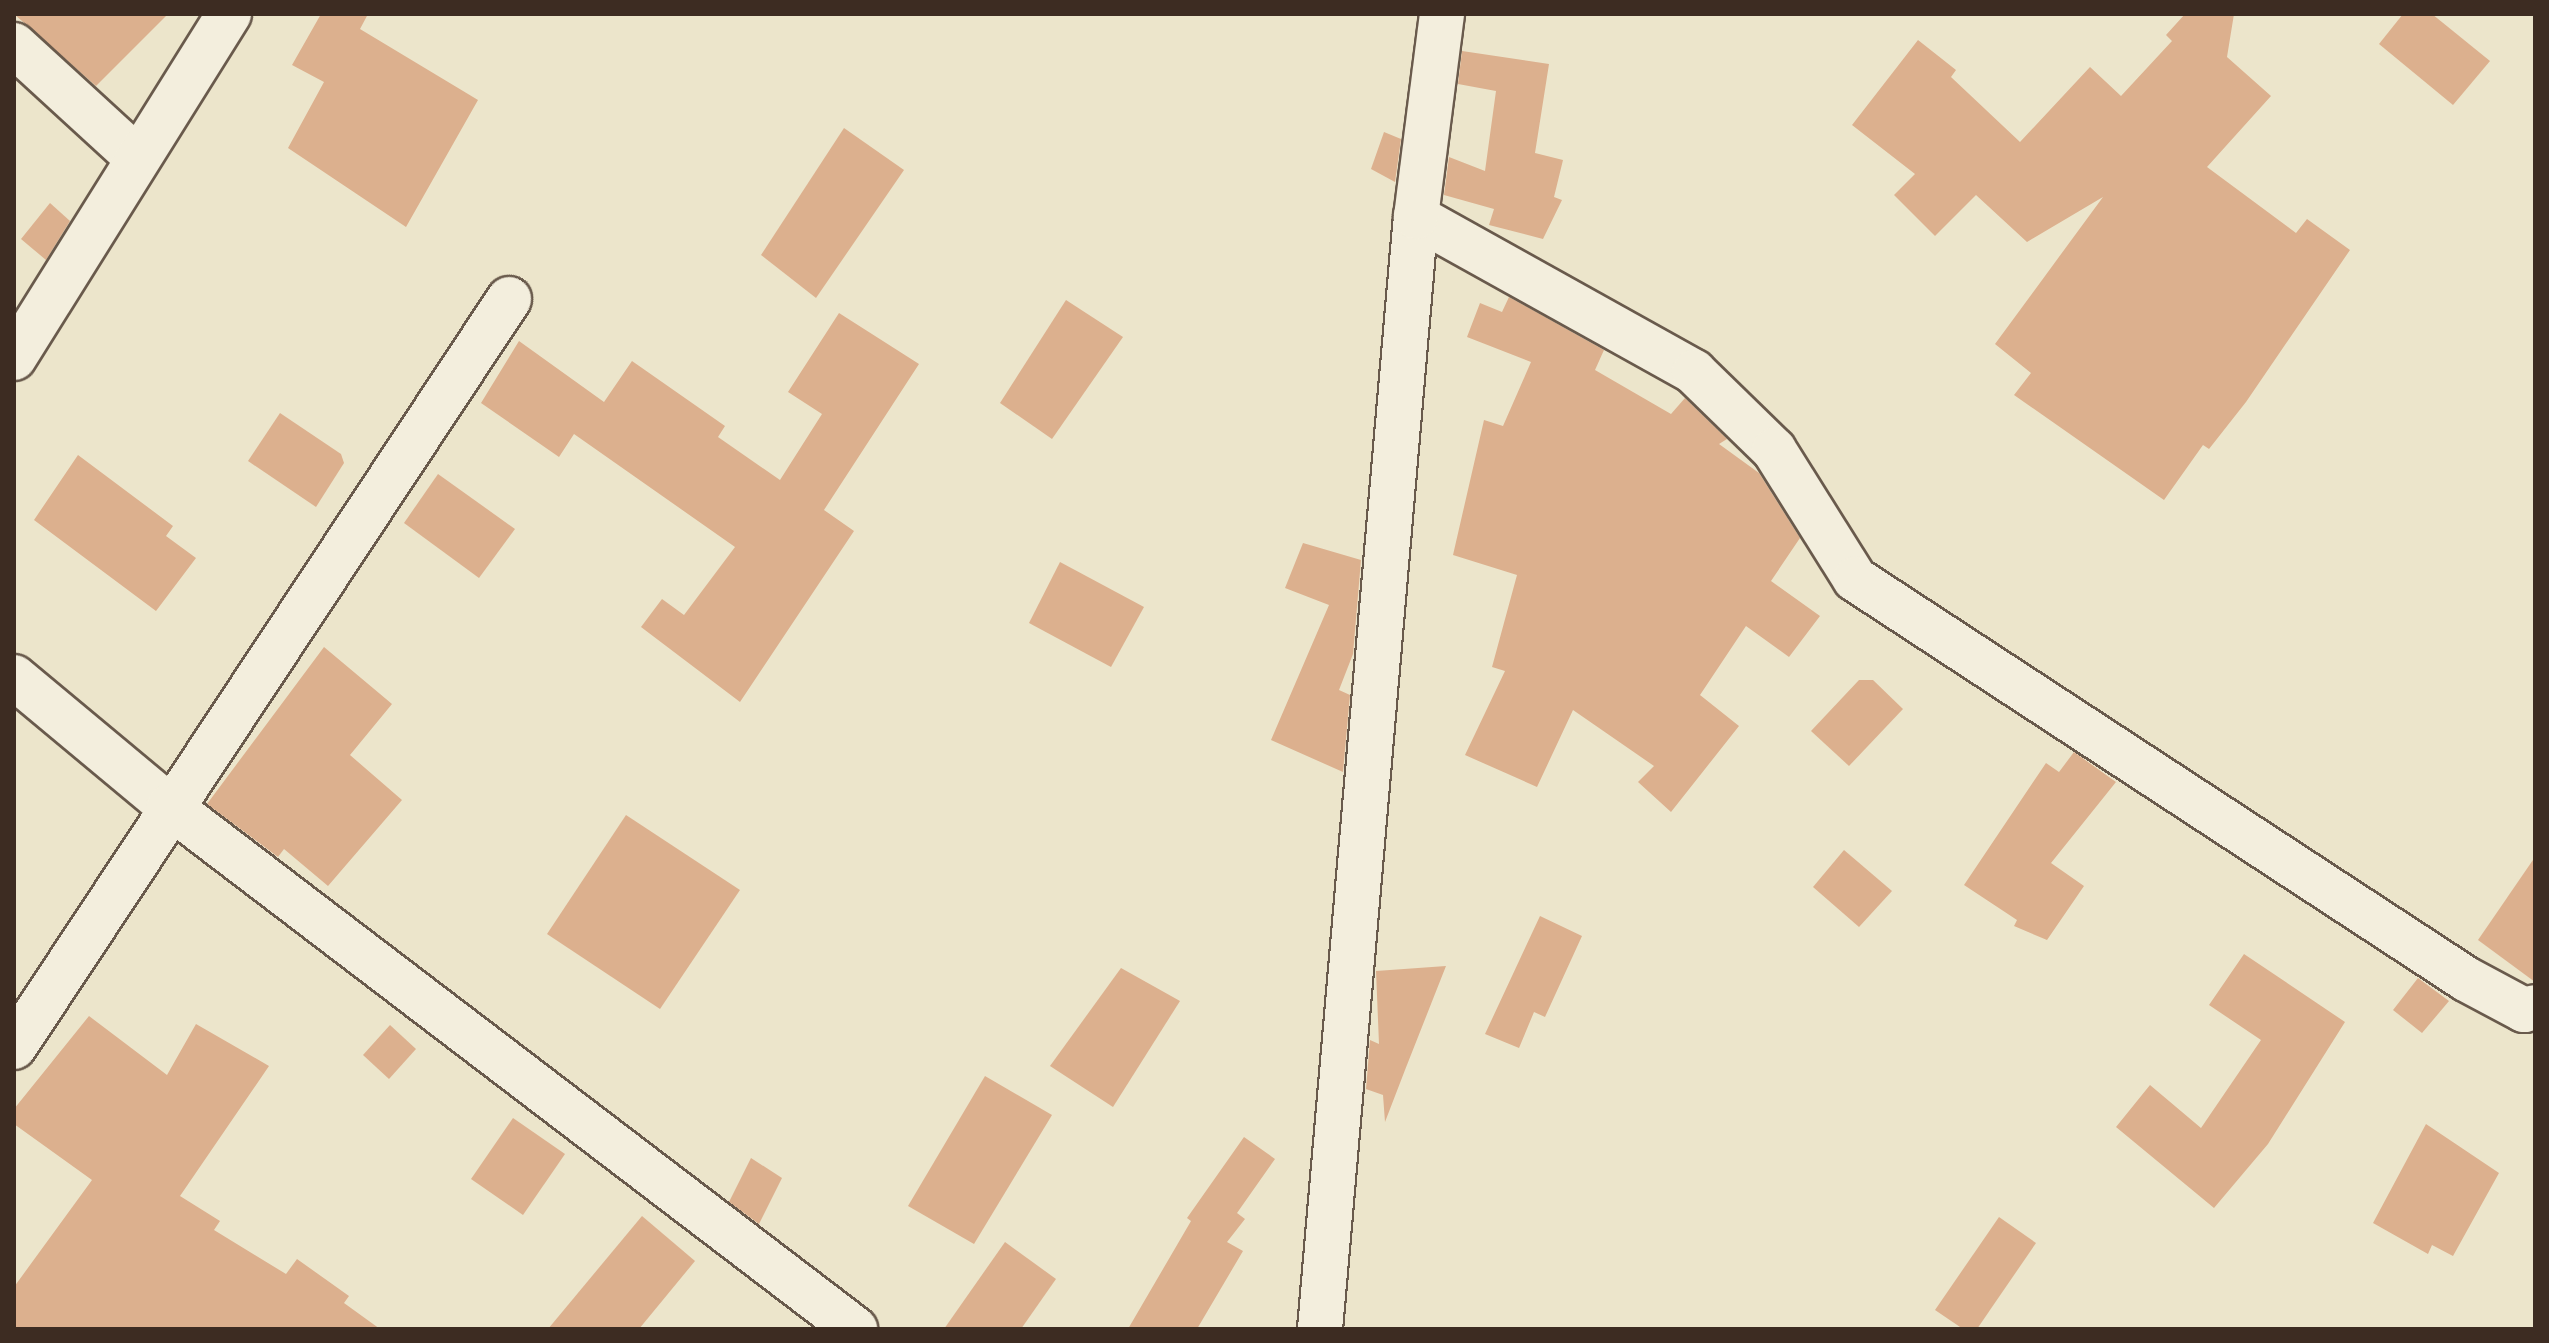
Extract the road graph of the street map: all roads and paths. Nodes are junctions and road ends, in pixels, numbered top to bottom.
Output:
1 (229, 14) edge
2 (1442, 14) edge
3 (14, 45) edge
4 (135, 156) junction
5 (1416, 217) junction
6 (509, 299) dead end
7 (14, 358) edge
8 (14, 677) edge
9 (169, 806) junction
10 (2535, 1007) edge
11 (14, 1047) edge
12 (855, 1329) edge
13 (1320, 1329) edge

1 - 4 street
2 - 5 street
3 - 4 street
4 - 7 street
5 - 10 street
5 - 13 street
6 - 9 street
8 - 9 street
9 - 11 street
9 - 12 street

